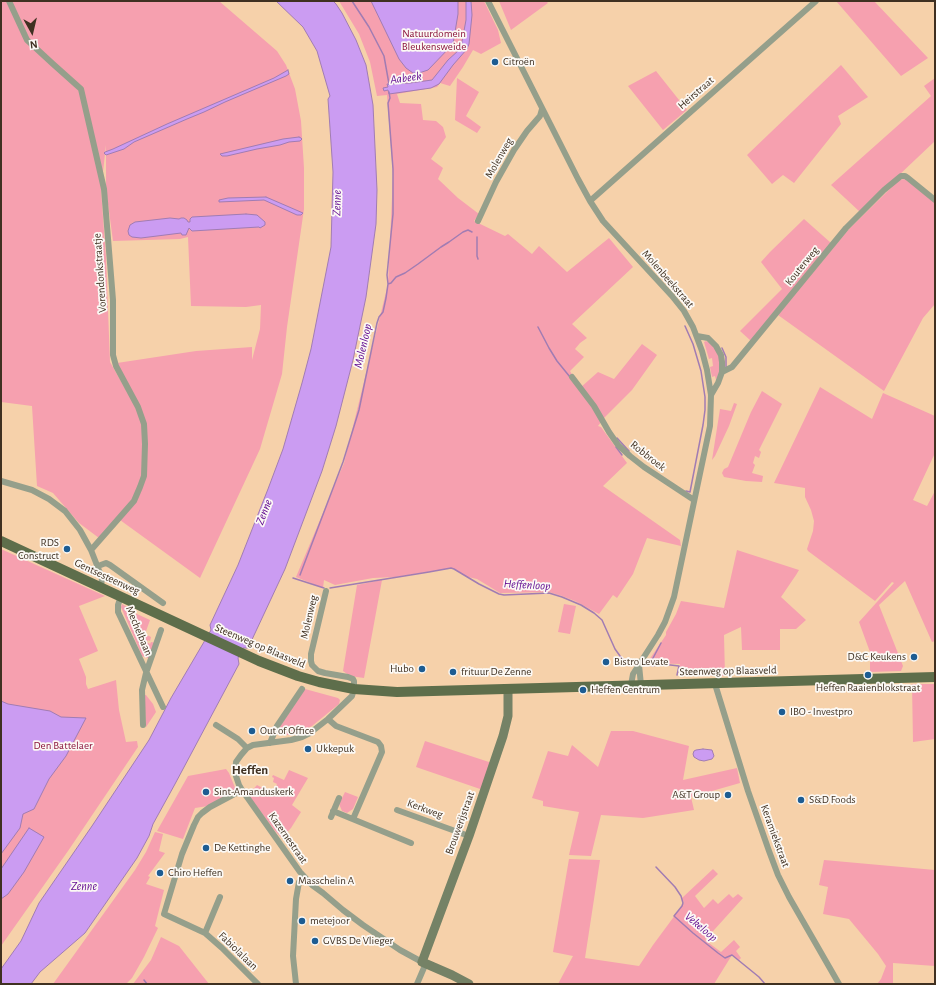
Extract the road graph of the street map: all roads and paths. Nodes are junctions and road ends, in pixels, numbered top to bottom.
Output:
1 (8, 1) edge
2 (488, 1) edge
3 (816, 1) edge
4 (542, 109) junction
5 (935, 200) edge
6 (590, 201) junction
7 (478, 220) dead end
8 (697, 336) junction
9 (722, 372) junction
10 (572, 377) dead end
11 (711, 395) junction
12 (1, 481) edge
13 (694, 500) junction
14 (1, 541) edge
15 (92, 550) junction
16 (98, 566) junction
17 (101, 587) junction
18 (326, 591) dead end
19 (120, 596) junction
20 (163, 603) dead end
21 (161, 630) dead end
22 (203, 635) joint
23 (638, 665) junction
24 (146, 673) junction
25 (935, 677) edge
26 (715, 684) junction
27 (636, 685) junction
28 (508, 688) junction
29 (302, 689) dead end
30 (354, 689) junction
31 (163, 707) dead end
32 (328, 719) junction
33 (143, 725) dead end
34 (216, 725) dead end
35 (270, 743) junction
36 (247, 748) junction
37 (242, 790) junction
38 (339, 798) dead end
39 (397, 810) dead end
40 (353, 819) junction
41 (469, 836) junction
42 (411, 843) dead end
43 (304, 878) junction
44 (220, 897) dead end
45 (205, 933) junction
46 (424, 962) junction
47 (258, 984) edge
48 (296, 984) edge
49 (416, 984) edge
50 (469, 984) edge
51 (839, 984) edge

1 - 15 street, Vorendonkstraatje
2 - 4 street, Molenbeekstraat
3 - 6 street, Heirstraat
4 - 6 street, Molenbeekstraat
4 - 7 street, Molenweg
5 - 9 street, Kouterweg
6 - 8 street, Molenbeekstraat
8 - 9 street
8 - 11 street, Molenbeekstraat
9 - 11 street
10 - 13 street, Robbroek
11 - 13 street, Molenbeekstraat
12 - 15 street
13 - 23 street, Molenbeekstraat
14 - 17 main road, Gentsesteenweg
15 - 16 street
16 - 17 street
16 - 20 street
17 - 19 main road, Gentsesteenweg
18 - 30 street, Molenweg
19 - 22 main road, Gentsesteenweg
19 - 24 street, Mechelbaan
21 - 24 street, Mechelbaan
22 - 30 main road, Steenweg op Blaasveld
23 - 27 street
23 - 27 street, Molenbeekstraat
24 - 31 street, Mechelbaan
24 - 33 street, Mechelbaan
25 - 26 main road, Steenweg op Blaasveld
26 - 27 main road, Steenweg op Blaasveld
26 - 51 street, Keramiekstraat
27 - 28 main road, Steenweg op Blaasveld
28 - 30 main road, Steenweg op Blaasveld
28 - 41 street, Brouwerijstraat
29 - 35 street
30 - 32 street
32 - 35 street
32 - 40 street
34 - 36 street
35 - 36 street
36 - 37 street, Kazernestraat
37 - 43 street, Kazernestraat
37 - 45 street, Fabiolalaan
38 - 40 street
39 - 41 street, Kerkweg
40 - 42 street
41 - 46 street, Brouwerijstraat
43 - 46 street, Kazernestraat
43 - 48 street
44 - 45 street, Fabiolalaan
45 - 47 street, Fabiolalaan
46 - 49 street
46 - 50 street

